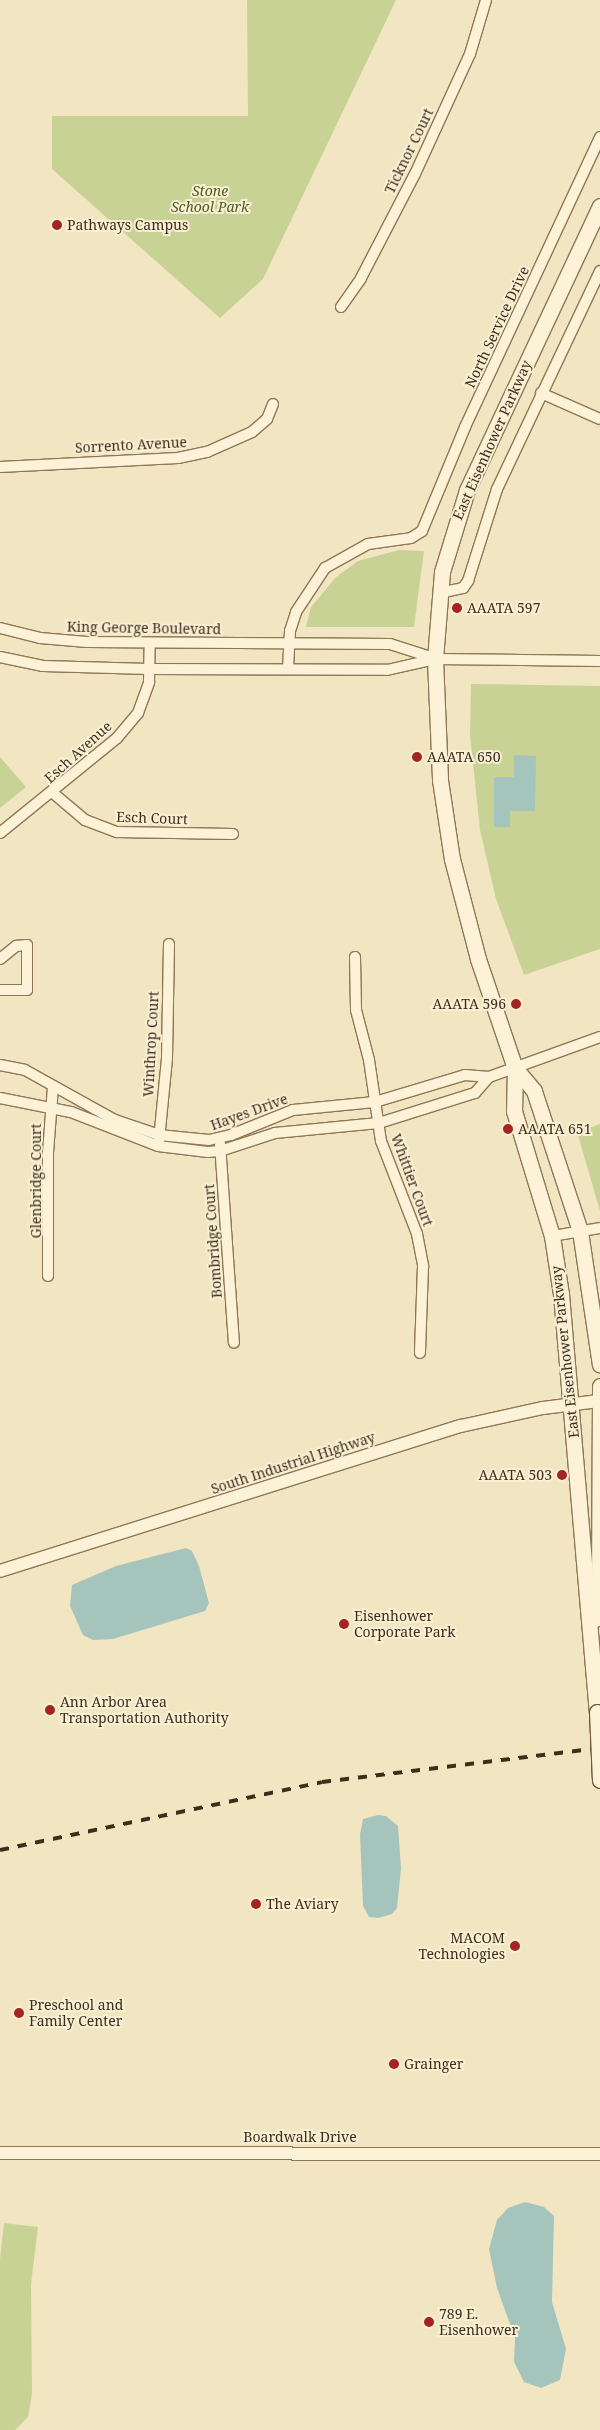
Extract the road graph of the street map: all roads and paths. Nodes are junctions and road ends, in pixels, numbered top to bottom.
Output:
1 (486, 0) edge
2 (600, 137) edge
3 (600, 206) edge
4 (600, 271) edge
5 (341, 306) dead end
6 (541, 393) junction
7 (273, 404) dead end
8 (600, 419) edge
9 (0, 467) edge
10 (439, 592) junction
11 (0, 628) edge
12 (150, 643) junction
13 (288, 644) junction
14 (0, 657) edge
15 (435, 659) junction
16 (600, 661) edge
17 (150, 669) junction
18 (288, 669) junction
19 (53, 793) junction
20 (0, 833) edge
21 (233, 834) dead end
22 (169, 944) dead end
23 (355, 957) dead end
24 (0, 959) edge
25 (0, 990) edge
26 (600, 1037) edge
27 (0, 1065) edge
28 (515, 1068) junction
29 (489, 1077) junction
30 (53, 1086) junction
31 (0, 1098) edge
32 (376, 1102) junction
33 (50, 1106) junction
34 (379, 1123) junction
35 (159, 1134) junction
36 (220, 1138) junction
37 (158, 1146) junction
38 (220, 1151) junction
39 (600, 1228) edge
40 (580, 1231) junction
41 (552, 1236) junction
42 (48, 1276) dead end
43 (234, 1343) dead end
44 (420, 1354) dead end
45 (600, 1365) edge
46 (600, 1386) edge
47 (599, 1401) edge
48 (571, 1404) junction
49 (0, 1571) edge
50 (593, 1641) junction
51 (600, 1780) edge
52 (0, 2153) edge
53 (600, 2154) edge

1 - 5 street, Ticknor Court
2 - 13 street, North Service Drive
3 - 10 main road, East Eisenhower Parkway
4 - 6 street
6 - 8 street
6 - 10 street
7 - 9 street, Sorrento Avenue
10 - 15 main road, East Eisenhower Parkway
11 - 12 street, King George Boulevard
12 - 13 street, King George Boulevard
12 - 17 street, Esch Avenue
13 - 15 street, King George Boulevard
13 - 18 street
14 - 17 street, King George Boulevard
15 - 16 street, King George Boulevard
15 - 18 street, King George Boulevard
15 - 28 main road, East Eisenhower Parkway
17 - 18 street, King George Boulevard
17 - 19 street, Esch Avenue
19 - 20 street, Esch Avenue
19 - 21 street, Esch Court
22 - 35 street, Winthrop Court
23 - 32 street, Whittier Court
24 - 25 street
26 - 28 street, Hayes Drive
27 - 30 street, Hayes Drive
28 - 29 street, Hayes Drive
28 - 40 main road, East Eisenhower Parkway
28 - 41 main road, East Eisenhower Parkway
29 - 32 street, Hayes Drive
29 - 34 street, Hayes Drive
30 - 33 street, Glenbridge Court
30 - 35 street, Hayes Drive
31 - 33 street, Hayes Drive
32 - 34 street, Whittier Court
32 - 36 street, Hayes Drive
33 - 37 street, Hayes Drive
33 - 42 street, Glenbridge Court
34 - 38 street, Hayes Drive
34 - 44 street, Whittier Court
35 - 36 street, Hayes Drive
35 - 37 street, Winthrop Court
36 - 38 street, Bombridge Court
37 - 38 street, Hayes Drive
38 - 43 street, Bombridge Court
39 - 40 street
40 - 41 street
40 - 45 main road, East Eisenhower Parkway
41 - 48 main road, East Eisenhower Parkway
46 - 47 main road, East Eisenhower Parkway
47 - 48 street, South Industrial Highway
47 - 50 main road, East Eisenhower Parkway
48 - 49 street, South Industrial Highway
48 - 50 main road, East Eisenhower Parkway
50 - 51 main road, East Eisenhower Parkway, bridge
52 - 53 street, Boardwalk Drive

